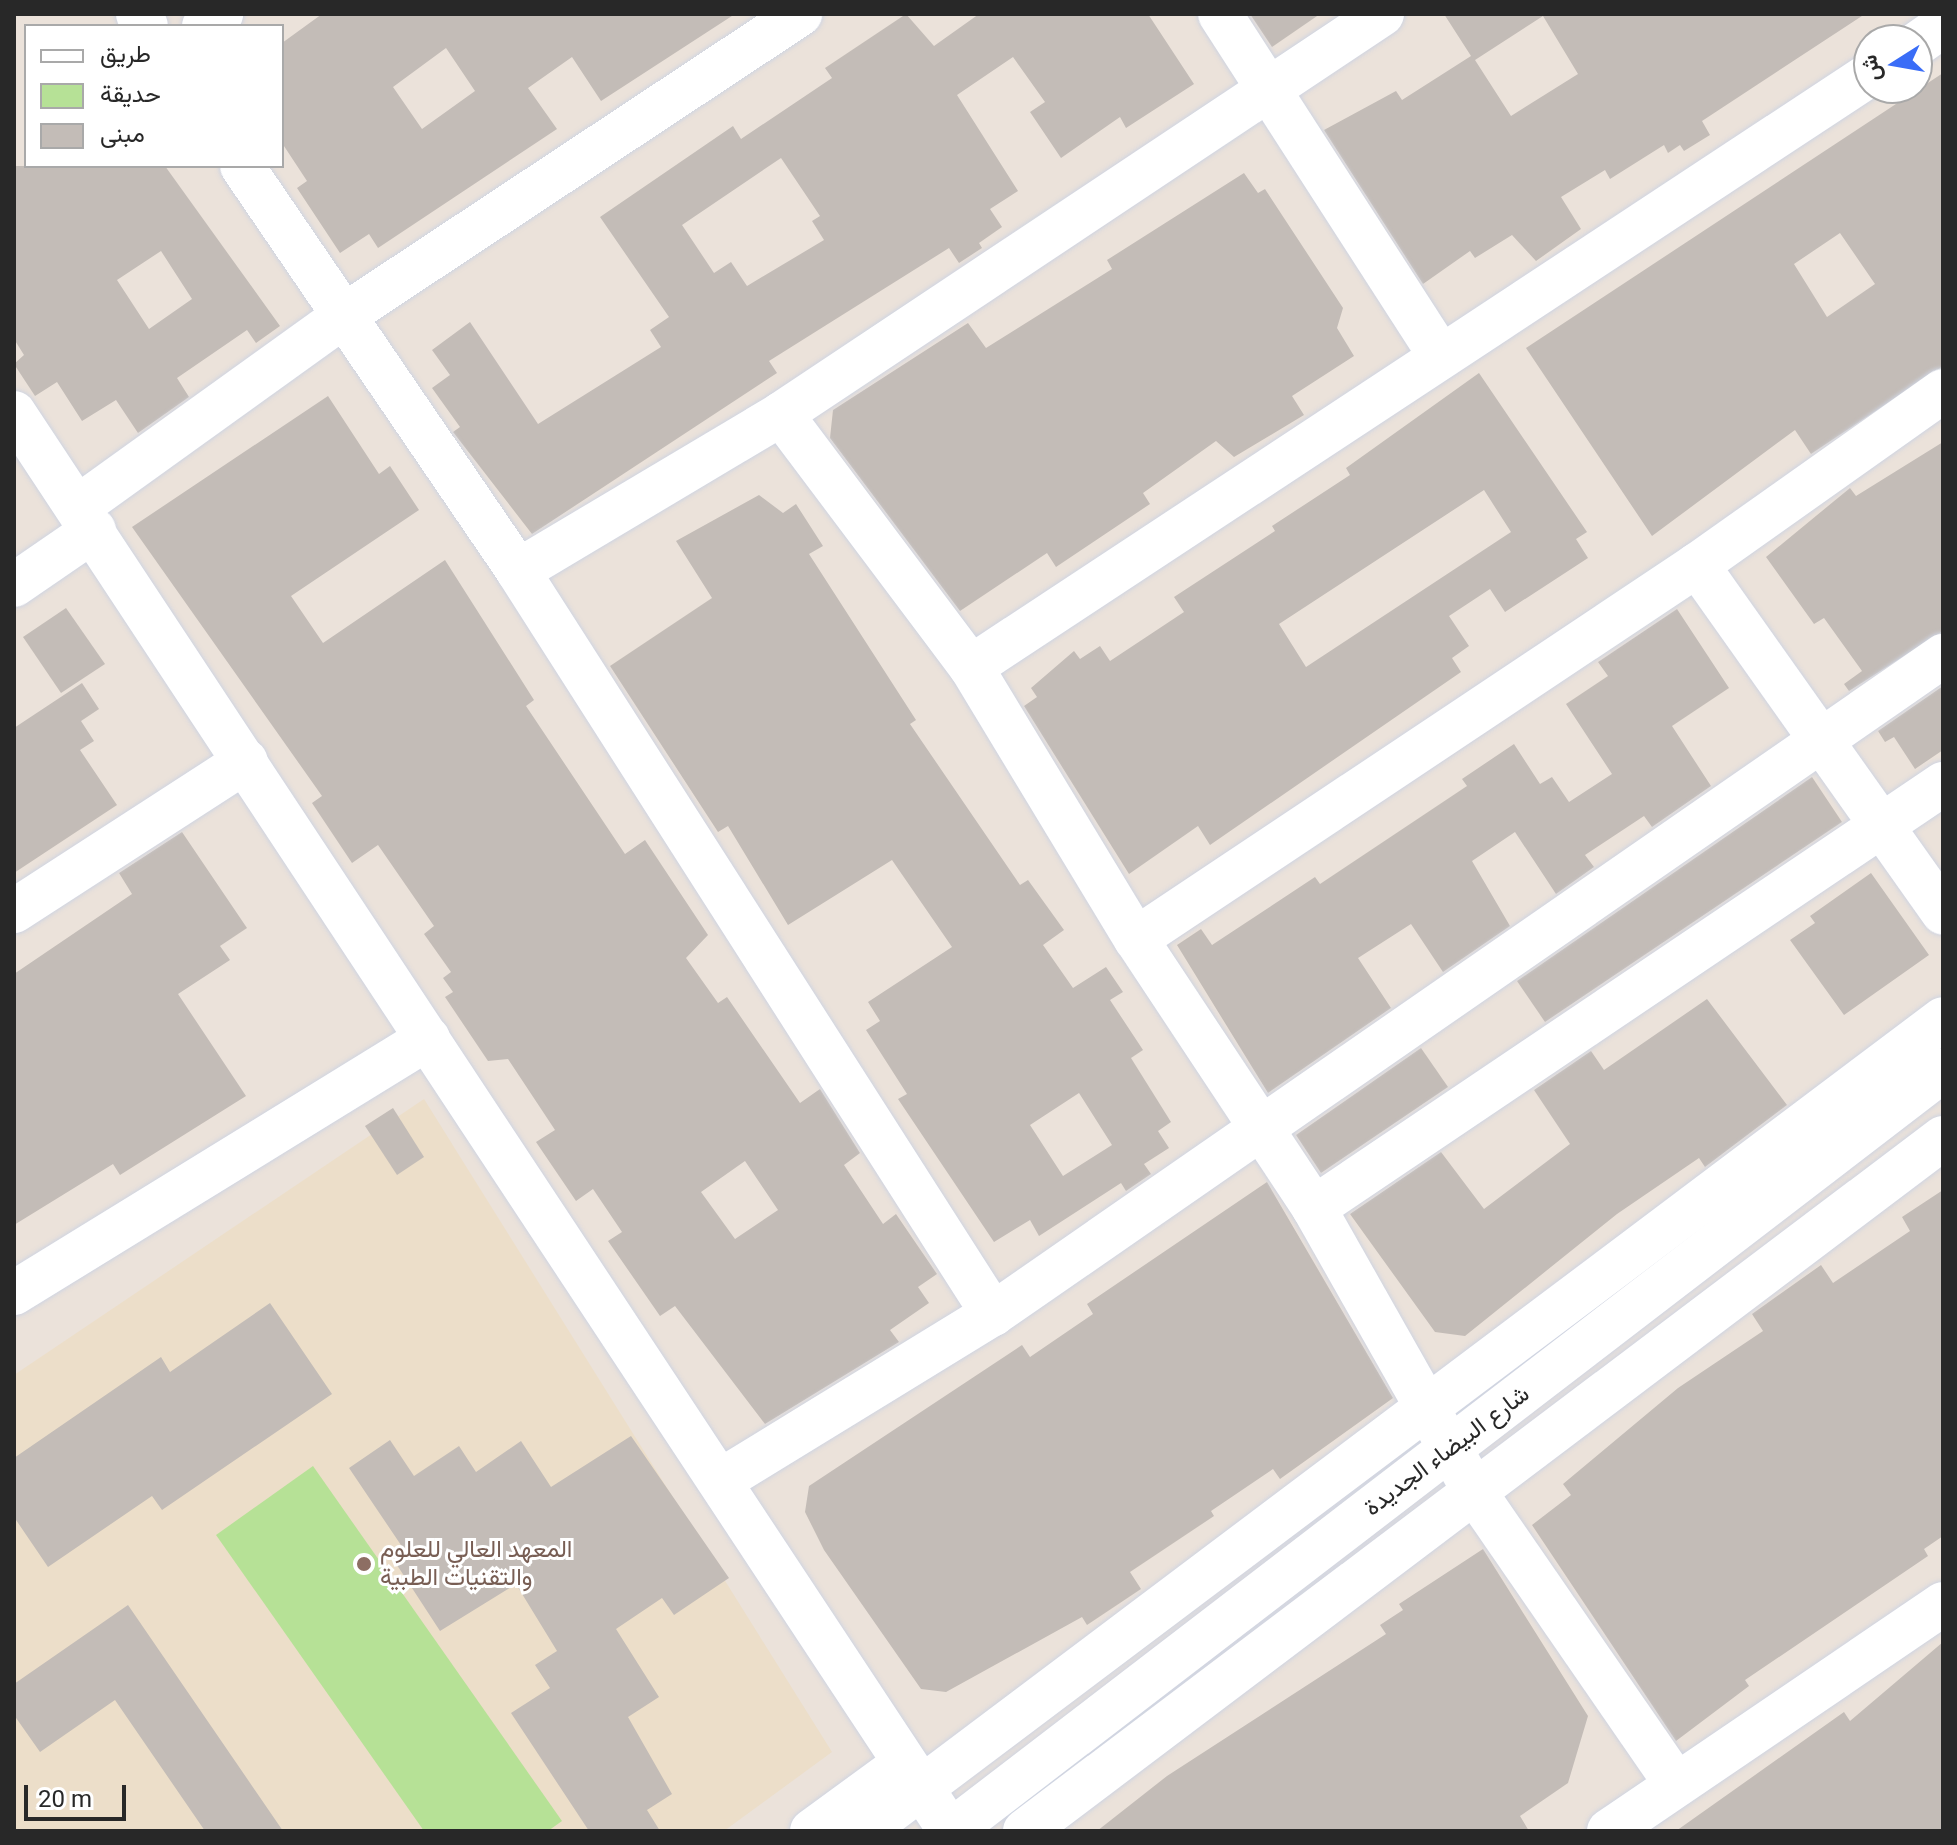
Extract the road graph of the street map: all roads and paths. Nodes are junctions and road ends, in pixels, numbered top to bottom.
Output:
1 (800, 14) edge
2 (1220, 14) edge
3 (1382, 14) edge
4 (1853, 85) edge
5 (1267, 87) junction
6 (243, 168) edge
7 (345, 315) junction
8 (1440, 356) junction
9 (1943, 391) edge
10 (14, 413) edge
11 (781, 414) junction
12 (86, 519) junction
13 (1697, 565) junction
14 (518, 571) junction
15 (14, 585) edge
16 (1943, 656) edge
17 (971, 667) junction
18 (1823, 737) junction
19 (246, 761) junction
20 (1943, 784) edge
21 (1884, 824) junction
22 (14, 911) edge
23 (1943, 913) edge
24 (1136, 939) junction
25 (1943, 1019) edge
26 (428, 1038) junction
27 (1941, 1077) edge
28 (1260, 1125) junction
29 (1943, 1138) edge
30 (1314, 1208) junction
31 (14, 1293) edge
32 (993, 1314) junction
33 (1427, 1407) junction
34 (1450, 1448) junction
35 (720, 1481) junction
36 (1474, 1491) junction
37 (1943, 1604) edge
38 (913, 1775) junction
39 (1676, 1784) junction
40 (812, 1831) edge
41 (864, 1831) edge
42 (951, 1831) edge
43 (1025, 1831) edge
44 (1610, 1831) edge

1 - 7 street
2 - 5 street
3 - 5 street
4 - 8 street
5 - 8 street
5 - 11 street
6 - 7 street
7 - 12 street
7 - 14 street
8 - 17 street
9 - 13 street
10 - 12 street
11 - 14 street
11 - 17 street
12 - 15 street
12 - 19 street
13 - 18 street
13 - 24 street
14 - 32 street
16 - 18 street
17 - 24 street
18 - 21 street
18 - 28 street
19 - 22 street
19 - 26 street
20 - 21 street
21 - 23 street
21 - 30 street
24 - 28 street
25 - 33 street
26 - 31 street
26 - 35 street
27 - 34 street, شارع البيضاء الجديدة
28 - 30 street
28 - 32 street
29 - 36 street, شارع البيضاء الجديدة
30 - 33 street
32 - 35 street
33 - 34 street
33 - 38 street
34 - 36 street
34 - 42 street, شارع البيضاء الجديدة
35 - 38 street
36 - 39 street
36 - 43 street, شارع البيضاء الجديدة
37 - 39 street
38 - 40 street
38 - 41 street
38 - 42 street
39 - 44 street

